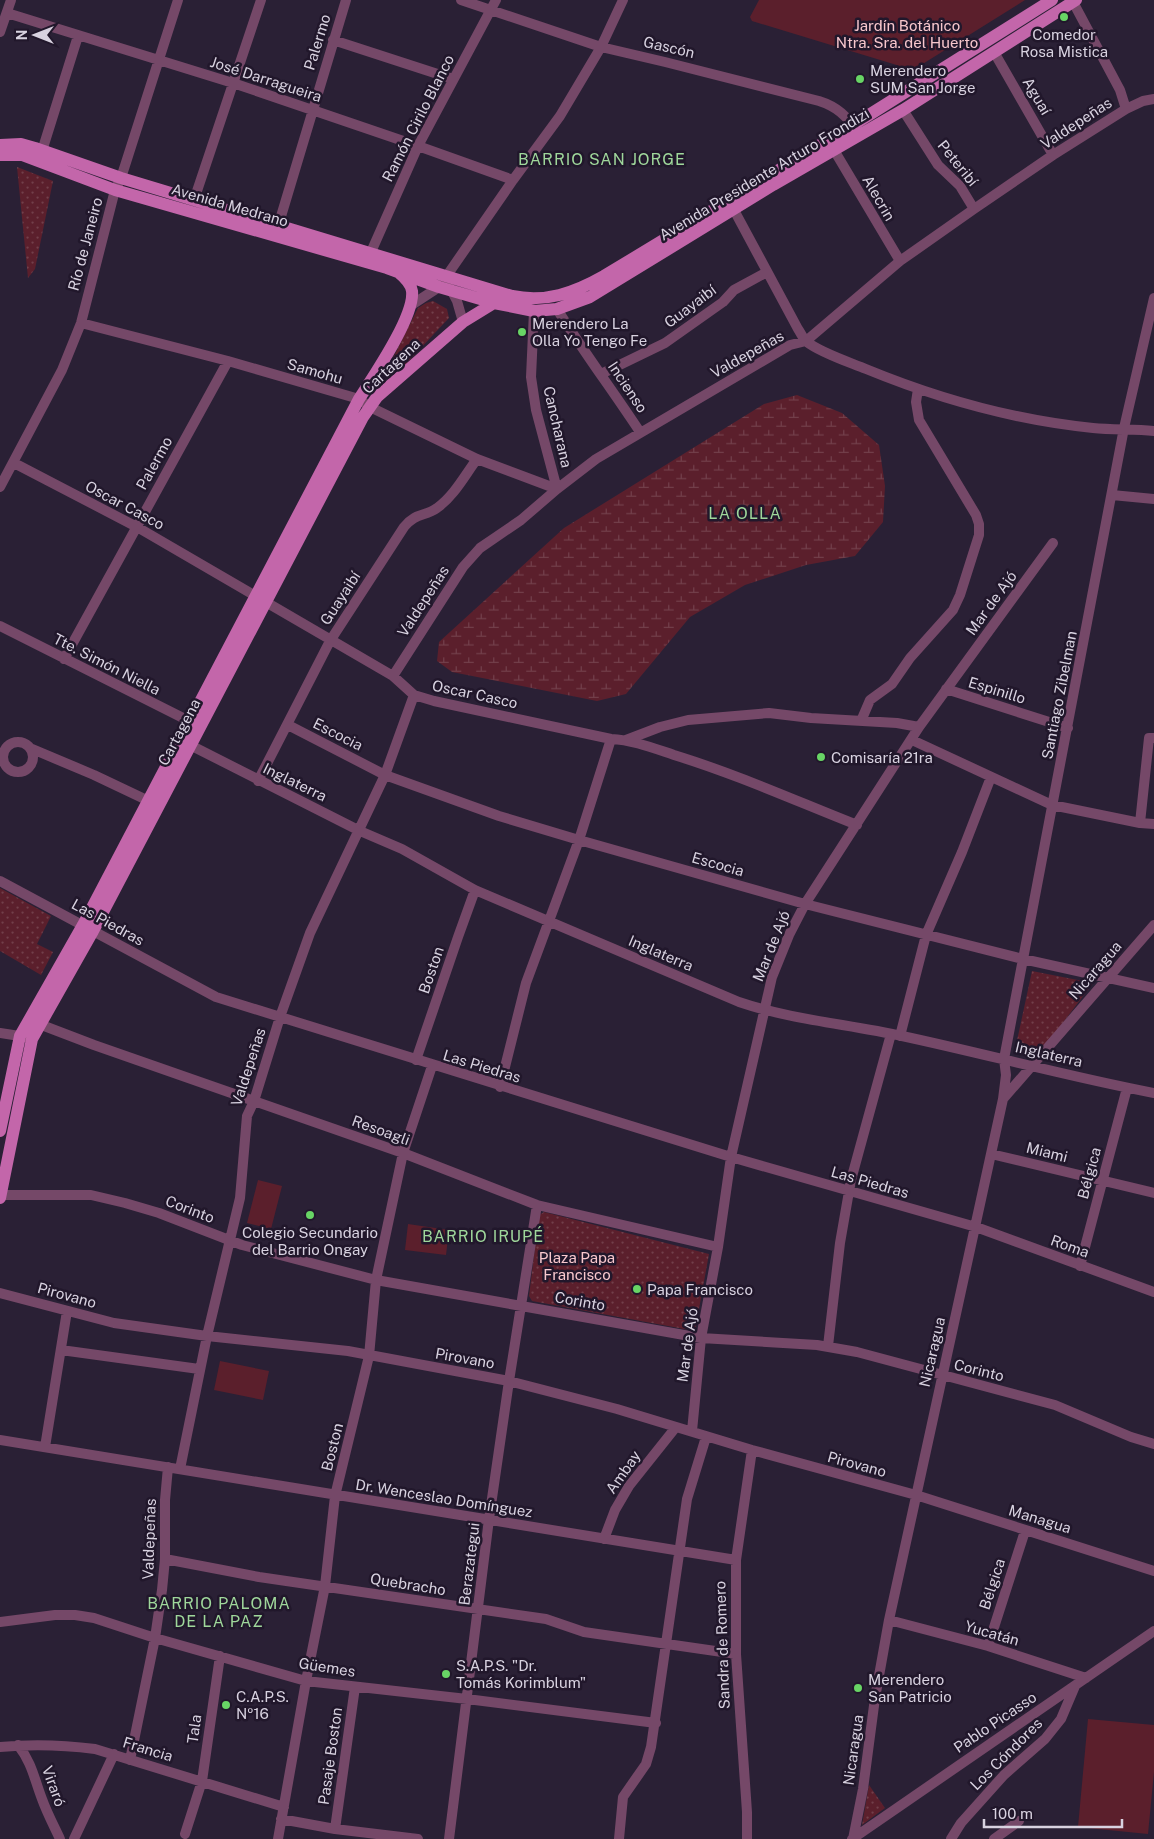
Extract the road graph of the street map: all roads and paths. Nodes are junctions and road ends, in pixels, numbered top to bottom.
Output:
1 (11, 0) edge
2 (178, 0) edge
3 (261, 0) edge
4 (346, 0) edge
5 (461, 0) edge
6 (496, 0) edge
7 (623, 0) edge
8 (1052, 0) edge
9 (1074, 1) edge
10 (491, 10) junction
11 (3, 18) edge
12 (0, 32) edge
13 (999, 33) junction
14 (78, 36) junction
15 (333, 40) junction
16 (1006, 45) junction
17 (601, 47) junction
18 (994, 52) junction
19 (159, 61) junction
20 (453, 79) junction
21 (233, 83) junction
22 (1154, 98) edge
23 (1126, 109) junction
24 (312, 110) junction
25 (903, 110) junction
26 (855, 131) junction
27 (0, 145) edge
28 (418, 146) junction
29 (834, 150) junction
30 (42, 151) junction
31 (0, 155) edge
32 (1054, 155) junction
33 (121, 178) junction
34 (513, 180) junction
35 (115, 190) junction
36 (194, 200) junction
37 (974, 209) junction
38 (734, 210) junction
39 (276, 231) junction
40 (371, 252) junction
41 (900, 261) junction
42 (396, 271) junction
43 (768, 272) junction
44 (448, 275) junction
45 (444, 289) junction
46 (1154, 298) edge
47 (494, 303) junction
48 (410, 306) junction
49 (557, 309) junction
50 (534, 311) junction
51 (81, 322) junction
52 (463, 322) junction
53 (1150, 336) edge
54 (806, 341) junction
55 (385, 359) junction
56 (228, 361) junction
57 (405, 374) junction
58 (601, 374) junction
59 (918, 389) junction
60 (359, 398) junction
61 (370, 407) junction
62 (1124, 428) junction
63 (1154, 431) edge
64 (640, 432) junction
65 (477, 459) junction
66 (14, 463) junction
67 (0, 487) edge
68 (557, 489) junction
69 (1112, 495) junction
70 (1154, 499) edge
71 (136, 527) junction
72 (1053, 543) dead end
73 (261, 599) junction
74 (0, 626) edge
75 (330, 641) junction
76 (64, 659) junction
77 (393, 676) junction
78 (946, 689) junction
79 (414, 695) junction
80 (861, 721) junction
81 (195, 725) junction
82 (288, 725) junction
83 (919, 727) junction
84 (1068, 728) junction
85 (611, 738) junction
86 (1151, 738) edge
87 (626, 740) junction
88 (912, 740) junction
89 (190, 745) junction
90 (30, 748) dead end
91 (385, 775) junction
92 (990, 776) junction
93 (258, 780) junction
94 (154, 804) junction
95 (1052, 805) junction
96 (1140, 823) junction
97 (1154, 824) edge
98 (856, 826) junction
99 (360, 831) junction
100 (579, 840) junction
101 (0, 881) edge
102 (475, 890) junction
103 (805, 904) junction
104 (550, 922) junction
105 (1154, 925) edge
106 (88, 928) junction
107 (926, 935) junction
108 (1023, 958) junction
109 (1109, 978) junction
110 (1154, 988) edge
111 (764, 1010) junction
112 (280, 1017) junction
113 (39, 1024) junction
114 (0, 1033) edge
115 (896, 1035) junction
116 (26, 1037) junction
117 (1004, 1059) junction
118 (416, 1060) junction
119 (432, 1066) junction
120 (1032, 1067) junction
121 (500, 1087) junction
122 (1127, 1088) junction
123 (1154, 1093) edge
124 (1003, 1099) junction
125 (254, 1101) junction
126 (0, 1131) edge
127 (403, 1153) junction
128 (991, 1154) junction
129 (731, 1158) junction
130 (1102, 1181) junction
131 (850, 1192) junction
132 (1154, 1193) edge
133 (0, 1196) edge
134 (537, 1205) junction
135 (976, 1227) junction
136 (231, 1241) junction
137 (718, 1247) junction
138 (1080, 1266) junction
139 (376, 1280) junction
140 (1154, 1292) edge
141 (0, 1293) edge
142 (521, 1306) junction
143 (67, 1311) junction
144 (207, 1336) junction
145 (701, 1338) junction
146 (828, 1346) junction
147 (61, 1350) junction
148 (369, 1356) junction
149 (200, 1369) junction
150 (942, 1376) junction
151 (509, 1381) junction
152 (676, 1426) junction
153 (692, 1431) junction
154 (706, 1437) junction
155 (0, 1440) edge
156 (1154, 1444) edge
157 (45, 1447) junction
158 (752, 1450) junction
159 (168, 1467) junction
160 (180, 1469) junction
161 (916, 1495) junction
162 (335, 1496) junction
163 (490, 1519) junction
164 (1025, 1531) junction
165 (604, 1539) junction
166 (680, 1552) junction
167 (165, 1559) junction
168 (736, 1560) junction
169 (1154, 1571) edge
170 (325, 1586) junction
171 (478, 1610) junction
172 (889, 1620) junction
173 (0, 1622) edge
174 (1154, 1631) edge
175 (156, 1638) junction
176 (667, 1644) junction
177 (988, 1646) junction
178 (736, 1654) junction
179 (220, 1656) junction
180 (1086, 1678) junction
181 (306, 1681) junction
182 (1075, 1686) junction
183 (355, 1687) junction
184 (467, 1699) junction
185 (656, 1723) junction
186 (18, 1745) junction
187 (0, 1747) edge
188 (114, 1754) junction
189 (130, 1760) junction
190 (202, 1781) junction
191 (284, 1807) junction
192 (281, 1819) junction
193 (1019, 1821) dead end
194 (335, 1829) junction
195 (185, 1834) dead end
196 (60, 1839) edge
197 (74, 1839) edge
198 (278, 1839) edge
199 (418, 1839) edge
200 (449, 1839) edge
201 (619, 1839) edge
202 (747, 1839) edge
203 (852, 1839) edge
204 (951, 1839) edge
205 (994, 1839) edge

1 - 11 street
2 - 19 street, Río de Janeiro
3 - 21 street
4 - 15 street, Palermo
5 - 10 street, Gascón
6 - 10 street, Ramón Cirilo Blanco
7 - 17 street
8 - 13 main road, Avenida Presidente Arturo Frondizi
9 - 16 main road, Avenida Presidente Arturo Frondizi
9 - 23 street
10 - 17 street, Gascón
10 - 20 street, Ramón Cirilo Blanco
11 - 12 street
11 - 14 street, José Darragueira
13 - 16 main road
13 - 26 main road, Avenida Presidente Arturo Frondizi
14 - 19 street, José Darragueira
14 - 30 street
15 - 20 street
15 - 24 street, Palermo
16 - 18 main road, Avenida Presidente Arturo Frondizi
17 - 26 street, Gascón
17 - 34 street
18 - 25 main road, Avenida Presidente Arturo Frondizi
18 - 32 street, Aguaí
19 - 21 street, José Darragueira
19 - 33 street, Río de Janeiro
20 - 28 street, Ramón Cirilo Blanco
21 - 24 street, José Darragueira
21 - 36 street
22 - 23 street, Valdepeñas
23 - 32 street, Valdepeñas
24 - 28 street, José Darragueira
24 - 39 street, Palermo
25 - 26 main road, Avenida Presidente Arturo Frondizi
25 - 37 street, Peteribí
26 - 29 main road, Avenida Presidente Arturo Frondizi
26 - 44 main road, Avenida Presidente Arturo Frondizi
27 - 30 main road, Avenida Medrano
28 - 34 street, José Darragueira
28 - 40 street, Ramón Cirilo Blanco
29 - 38 main road, Avenida Presidente Arturo Frondizi
29 - 41 street, Alecrin
30 - 33 main road, Avenida Medrano
31 - 35 main road, Avenida Medrano
32 - 37 street, Valdepeñas
33 - 35 street, Río de Janeiro
33 - 36 main road, Avenida Medrano
34 - 44 street
35 - 39 main road, Avenida Medrano
35 - 51 street, Río de Janeiro
36 - 39 main road, Avenida Medrano
37 - 41 street, Valdepeñas
38 - 43 street
38 - 49 main road, Avenida Presidente Arturo Frondizi
39 - 40 main road, Avenida Medrano
39 - 42 main road, Avenida Medrano
40 - 44 main road, Avenida Medrano
41 - 54 street, Valdepeñas
42 - 45 main road, Avenida Medrano
42 - 48 main road
43 - 54 street
43 - 58 street, Guayaibí
44 - 45 street
45 - 47 main road, Avenida Presidente Arturo Frondizi
45 - 48 street
45 - 52 street
46 - 53 street, Santiago Zibelman
47 - 50 main road, Avenida Presidente Arturo Frondizi
47 - 52 main road, Cartagena
48 - 55 main road, Cartagena
49 - 50 main road, Avenida Presidente Arturo Frondizi
49 - 58 street, Incienso
50 - 68 street, Cancharana
51 - 56 street, Samohu
51 - 66 street, Río de Janeiro
52 - 57 main road, Cartagena
53 - 62 street, Santiago Zibelman
54 - 59 street
54 - 64 street, Valdepeñas
55 - 57 main road
55 - 60 main road, Cartagena
56 - 60 street, Samohu
56 - 71 street, Palermo
57 - 61 main road, Cartagena
58 - 64 street, Incienso
59 - 62 street
59 - 80 street
60 - 61 street, Samohu
60 - 73 main road, Cartagena
61 - 65 street, Samohu
61 - 73 main road, Cartagena
62 - 63 street
62 - 69 street, Santiago Zibelman
64 - 68 street, Valdepeñas
65 - 68 street, Samohu
65 - 75 street, Guayaibí
66 - 67 street, Río de Janeiro
66 - 71 street, Oscar Casco
68 - 77 street, Valdepeñas
69 - 70 street
69 - 84 street, Santiago Zibelman
71 - 73 street, Oscar Casco
71 - 76 street, Palermo
72 - 78 street, Mar de Ajó
73 - 75 street, Oscar Casco
73 - 81 main road, Cartagena
74 - 76 street, Tte. Simón Niella
75 - 77 street, Oscar Casco
75 - 82 street, Guayaibí
76 - 81 street, Tte. Simón Niella
77 - 79 street, Oscar Casco
78 - 83 street, Mar de Ajó
78 - 84 street, Espinillo
79 - 85 street, Oscar Casco
79 - 91 street, Valdepeñas
80 - 83 street
80 - 87 street
81 - 89 main road, Cartagena
81 - 94 main road, Cartagena
82 - 91 street, Escocia
82 - 93 street, Guayaibí
83 - 88 street, Mar de Ajó
84 - 95 street, Santiago Zibelman
85 - 87 street, Oscar Casco
85 - 100 street
86 - 96 street
87 - 98 street, Oscar Casco
88 - 92 street
88 - 98 street, Mar de Ajó
89 - 93 street, Inglaterra
89 - 94 main road, Cartagena
90 - 94 street
91 - 99 street, Valdepeñas
91 - 100 street, Escocia
92 - 95 street
92 - 107 street
93 - 99 street, Inglaterra
94 - 106 main road, Cartagena
95 - 96 street
95 - 108 street, Santiago Zibelman
96 - 97 street
98 - 103 street, Mar de Ajó
99 - 102 street, Inglaterra
99 - 112 street, Valdepeñas
100 - 103 street, Escocia
100 - 104 street
101 - 106 street, Las Piedras
102 - 104 street, Inglaterra
102 - 118 street, Boston
103 - 107 street, Escocia
103 - 111 street, Mar de Ajó
104 - 111 street, Inglaterra
104 - 121 street
105 - 109 street, Nicaragua
106 - 112 street, Las Piedras
106 - 113 main road, Cartagena
106 - 116 main road, Cartagena
107 - 108 street, Escocia
107 - 115 street
108 - 109 street, Escocia
108 - 117 street, Santiago Zibelman
109 - 110 street, Escocia
109 - 120 street, Nicaragua
111 - 115 street, Inglaterra
111 - 129 street, Mar de Ajó
112 - 118 street, Las Piedras
112 - 125 street, Valdepeñas
113 - 116 main road, Cartagena
113 - 125 street, Resoagli
114 - 116 street
115 - 117 street, Inglaterra
115 - 131 street
116 - 126 main road, Cartagena
116 - 133 main road, Cartagena
117 - 120 street, Inglaterra
117 - 124 street, Santiago Zibelman
118 - 119 street, Las Piedras
119 - 121 street, Las Piedras
119 - 127 street, Boston
120 - 122 street, Inglaterra
120 - 124 street, Nicaragua
121 - 129 street, Las Piedras
122 - 123 street, Inglaterra
122 - 130 street, Bélgica
124 - 128 street, Nicaragua
125 - 127 street, Resoagli
125 - 136 street, Valdepeñas
127 - 134 street, Resoagli
127 - 139 street, Boston
128 - 130 street, Miami
128 - 135 street, Nicaragua
129 - 131 street, Las Piedras
129 - 137 street, Mar de Ajó
130 - 132 street, Miami
130 - 138 street, Bélgica
131 - 135 street, Las Piedras
131 - 146 street
133 - 136 street, Corinto
134 - 137 street, Resoagli
134 - 142 street, Berazategui
135 - 138 street, Roma
135 - 150 street, Nicaragua
136 - 139 street, Corinto
136 - 144 street, Valdepeñas
137 - 145 street, Mar de Ajó
138 - 140 street, Roma
139 - 142 street, Corinto
139 - 148 street, Boston
141 - 143 street, Pirovano
142 - 145 street, Corinto
142 - 151 street, Berazategui
143 - 144 street, Pirovano
143 - 147 street
144 - 148 street, Pirovano
144 - 149 street, Valdepeñas
145 - 146 street, Corinto
145 - 153 street, Mar de Ajó
146 - 150 street, Corinto
147 - 149 street
147 - 157 street
148 - 151 street, Pirovano
148 - 162 street, Boston
149 - 160 street, Valdepeñas
150 - 156 street, Corinto
150 - 161 street, Nicaragua
151 - 152 street, Pirovano
151 - 163 street, Berazategui
152 - 153 street, Pirovano
152 - 165 street, Ambay
153 - 154 street, Pirovano
154 - 158 street, Pirovano
154 - 166 street
155 - 157 street, Dr. Wenceslao Domínguez
157 - 159 street, Dr. Wenceslao Domínguez
158 - 161 street, Pirovano
158 - 168 street, Sandra de Romero
159 - 160 street, Dr. Wenceslao Domínguez
159 - 167 street, Valdepeñas
160 - 162 street, Dr. Wenceslao Domínguez
161 - 164 street, Managua
161 - 172 street, Nicaragua
162 - 163 street, Dr. Wenceslao Domínguez
162 - 170 street, Boston
163 - 165 street, Dr. Wenceslao Domínguez
163 - 171 street, Berazategui
164 - 169 street, Managua
164 - 177 street, Bélgica
165 - 166 street, Dr. Wenceslao Domínguez
166 - 168 street, Dr. Wenceslao Domínguez
166 - 176 street
167 - 170 street, Quebracho
167 - 175 street, Valdepeñas
168 - 178 street, Sandra de Romero
170 - 171 street, Quebracho
170 - 181 street, Boston
171 - 176 street, Quebracho
171 - 184 street, Berazategui
172 - 177 street, Yucatán
172 - 203 street, Nicaragua
173 - 175 street, Güemes
174 - 180 street, Pablo Picasso
175 - 179 street, Güemes
175 - 189 street, Valdepeñas
176 - 178 street, Quebracho
176 - 185 street
177 - 180 street, Yucatán
178 - 202 street, Sandra de Romero
179 - 181 street, Güemes
179 - 190 street, Tala
180 - 182 street, Pablo Picasso
181 - 183 street, Güemes
181 - 191 street, Boston
182 - 203 street, Pablo Picasso
182 - 204 street, Los Cóndores
183 - 184 street, Güemes
183 - 194 street, Pasaje Boston
184 - 185 street, Güemes
184 - 200 street, Berazategui
185 - 201 street
186 - 187 street, Francia
186 - 188 street, Francia
186 - 196 street, Viraró
188 - 189 street, Francia
188 - 197 street
189 - 190 street, Francia
190 - 191 street, Francia
190 - 195 street, Tala
191 - 192 street, Boston
192 - 194 street
192 - 198 street, Boston
193 - 205 street
194 - 199 street

